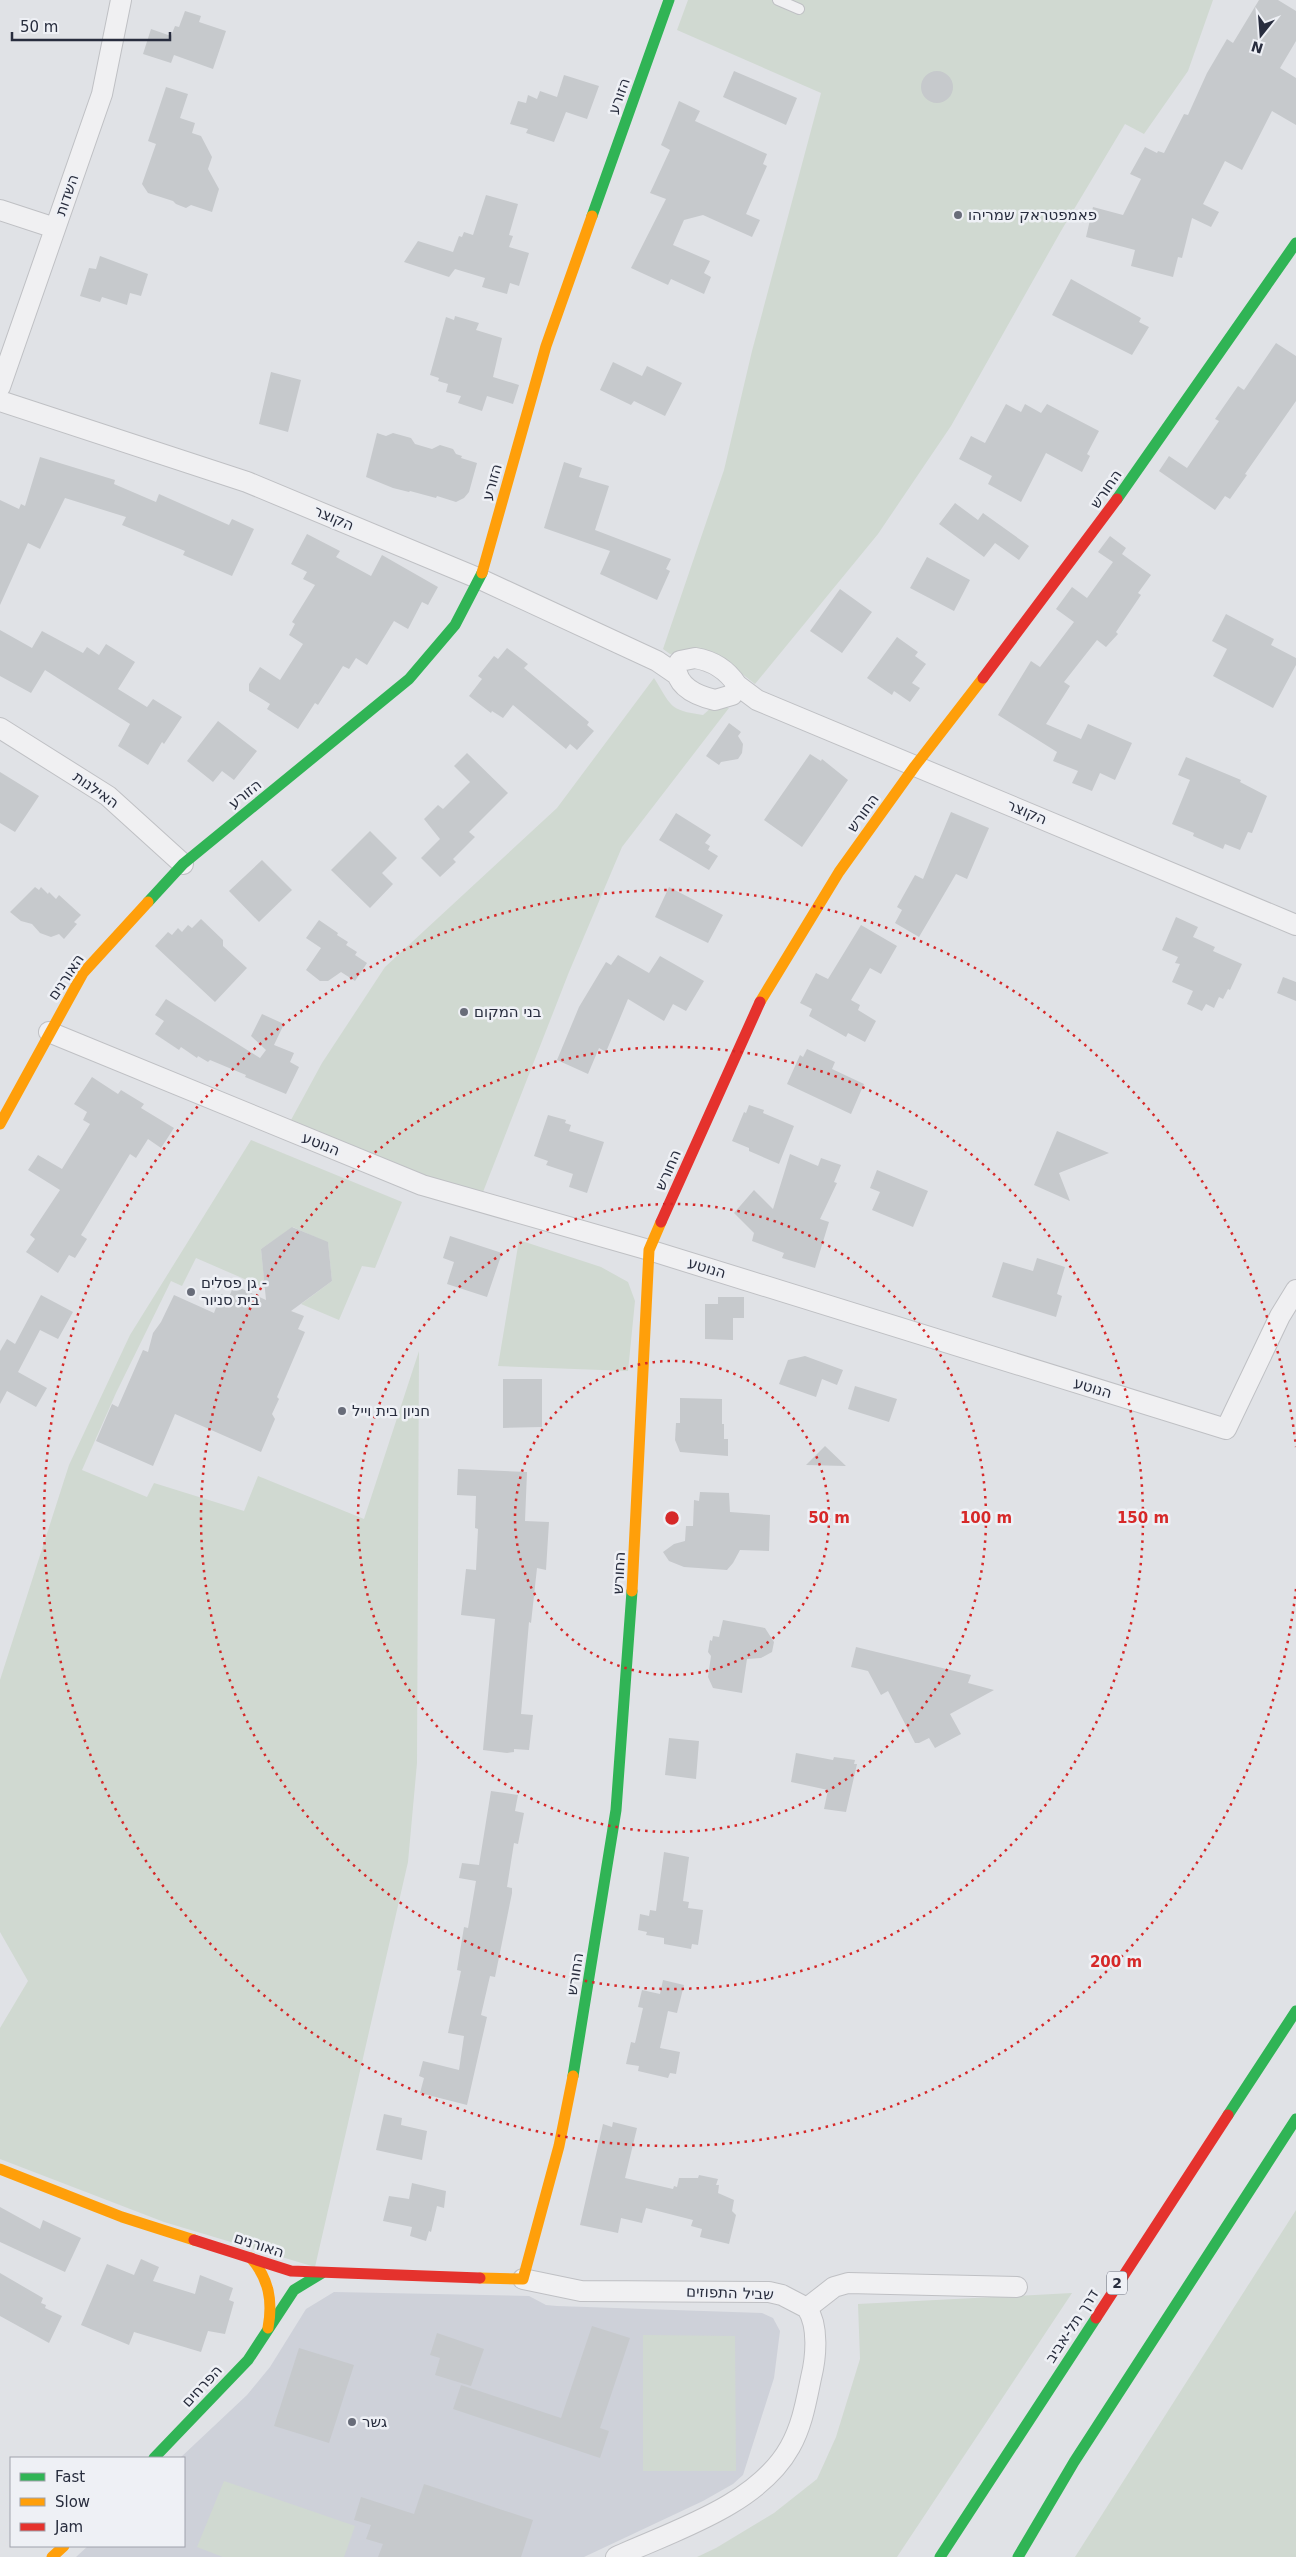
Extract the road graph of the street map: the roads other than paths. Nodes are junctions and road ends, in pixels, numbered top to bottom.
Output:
1 (120, 0) edge
2 (669, 0) edge
3 (778, 0) edge
4 (799, 9) dead end
5 (0, 210) edge
6 (56, 228) junction
7 (1296, 243) edge
8 (0, 387) edge
9 (0, 401) edge
10 (480, 579) junction
11 (678, 668) junction
12 (735, 690) junction
13 (0, 728) edge
14 (915, 766) junction
15 (183, 864) junction
16 (1296, 925) edge
17 (49, 1032) junction
18 (0, 1124) edge
19 (649, 1250) junction
20 (1296, 1290) edge
21 (1296, 2010) edge
22 (1296, 2119) edge
23 (0, 2168) edge
24 (251, 2258) junction
25 (322, 2273) junction
26 (523, 2279) junction
27 (1017, 2287) dead end
28 (807, 2308) junction
29 (268, 2332) junction
30 (155, 2457) edge
31 (63, 2547) edge
32 (52, 2557) edge
33 (616, 2557) edge
34 (940, 2557) edge
35 (1018, 2557) edge

1 - 6 street, השדות
2 - 10 main road, הזורע
3 - 4 lane
5 - 6 street
6 - 8 street, השדות
7 - 14 main road, החורש
9 - 10 street, הקוצר
10 - 11 street, הקוצר
10 - 15 main road, הזורע
11 - 12 street, הקוצר
11 - 12 street
12 - 14 street, הקוצר
13 - 15 street, האילנות
14 - 16 street, הקוצר
14 - 19 main road, החורש
15 - 17 main road, האורנים
17 - 18 main road, האורנים
17 - 19 street, הנוטע
19 - 20 street, הנוטע
19 - 26 main road, החורש
21 - 34 main road, דרך תל-אביב / 2
22 - 35 main road
23 - 24 main road, האורנים
24 - 25 main road, האורנים
24 - 29 main road, הפרחים
25 - 26 main road, האורנים
25 - 29 main road, הפרחים
26 - 28 street, שביל התפוזים
27 - 28 street
28 - 33 street
29 - 30 main road, הפרחים
31 - 32 main road

